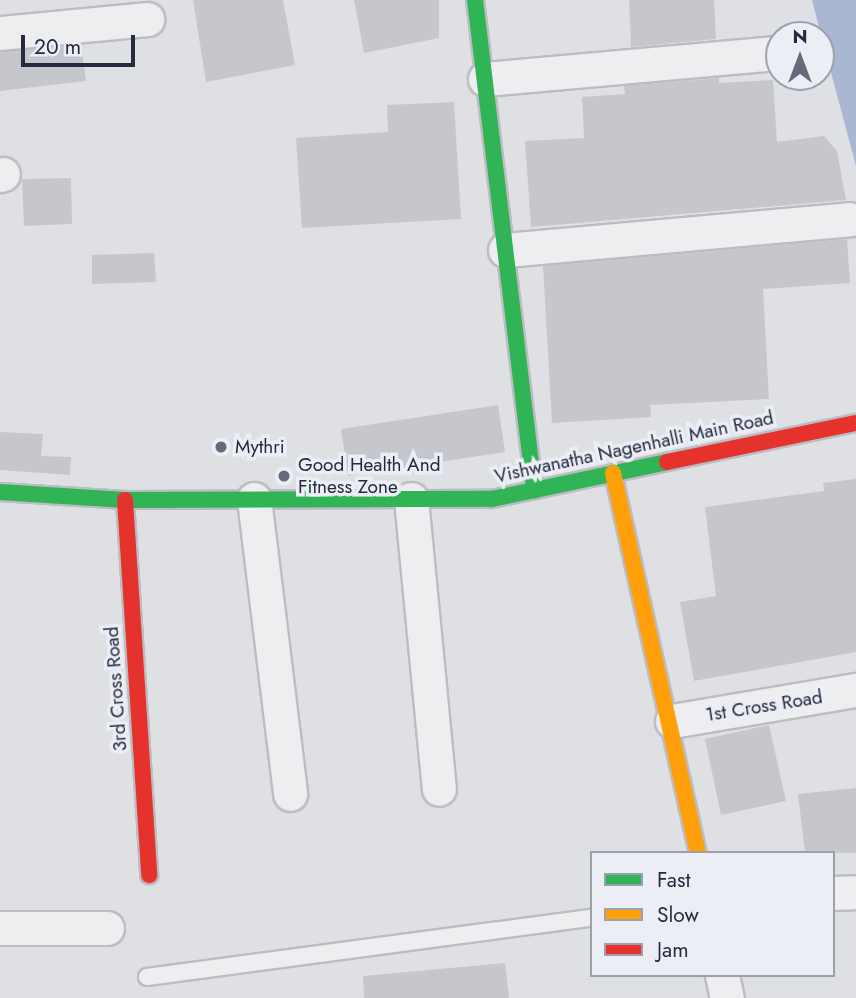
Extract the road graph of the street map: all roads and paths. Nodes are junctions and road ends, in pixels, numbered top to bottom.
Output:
1 (475, 0) edge
2 (147, 19) dead end
3 (0, 33) edge
4 (765, 54) edge
5 (485, 79) junction
6 (850, 219) dead end
7 (505, 250) junction
8 (856, 423) edge
9 (613, 473) junction
10 (534, 490) junction
11 (0, 492) edge
12 (254, 499) junction
13 (411, 499) junction
14 (125, 500) junction
15 (856, 691) edge
16 (672, 721) junction
17 (439, 789) dead end
18 (290, 794) dead end
19 (698, 851) edge
20 (149, 875) dead end
21 (856, 892) edge
22 (835, 894) edge
23 (590, 918) edge
24 (0, 928) edge
25 (107, 928) dead end
26 (147, 977) dead end
27 (722, 977) edge
28 (727, 998) edge

1 - 5 street
2 - 3 street
4 - 5 street
5 - 7 street
6 - 7 street
7 - 10 street
8 - 9 street, Vishwanatha Nagenhalli Main Road
9 - 10 street, Vishwanatha Nagenhalli Main Road
9 - 16 street
10 - 13 street, Vishwanatha Nagenhalli Main Road
11 - 14 street, Vishwanatha Nagenhalli Main Road
12 - 13 street, Vishwanatha Nagenhalli Main Road
12 - 14 street, Vishwanatha Nagenhalli Main Road
12 - 18 street
13 - 17 street
14 - 20 street, 3rd Cross Road
15 - 16 street, 1st Cross Road
16 - 19 street
21 - 22 street
23 - 26 lane
24 - 25 street
27 - 28 street

